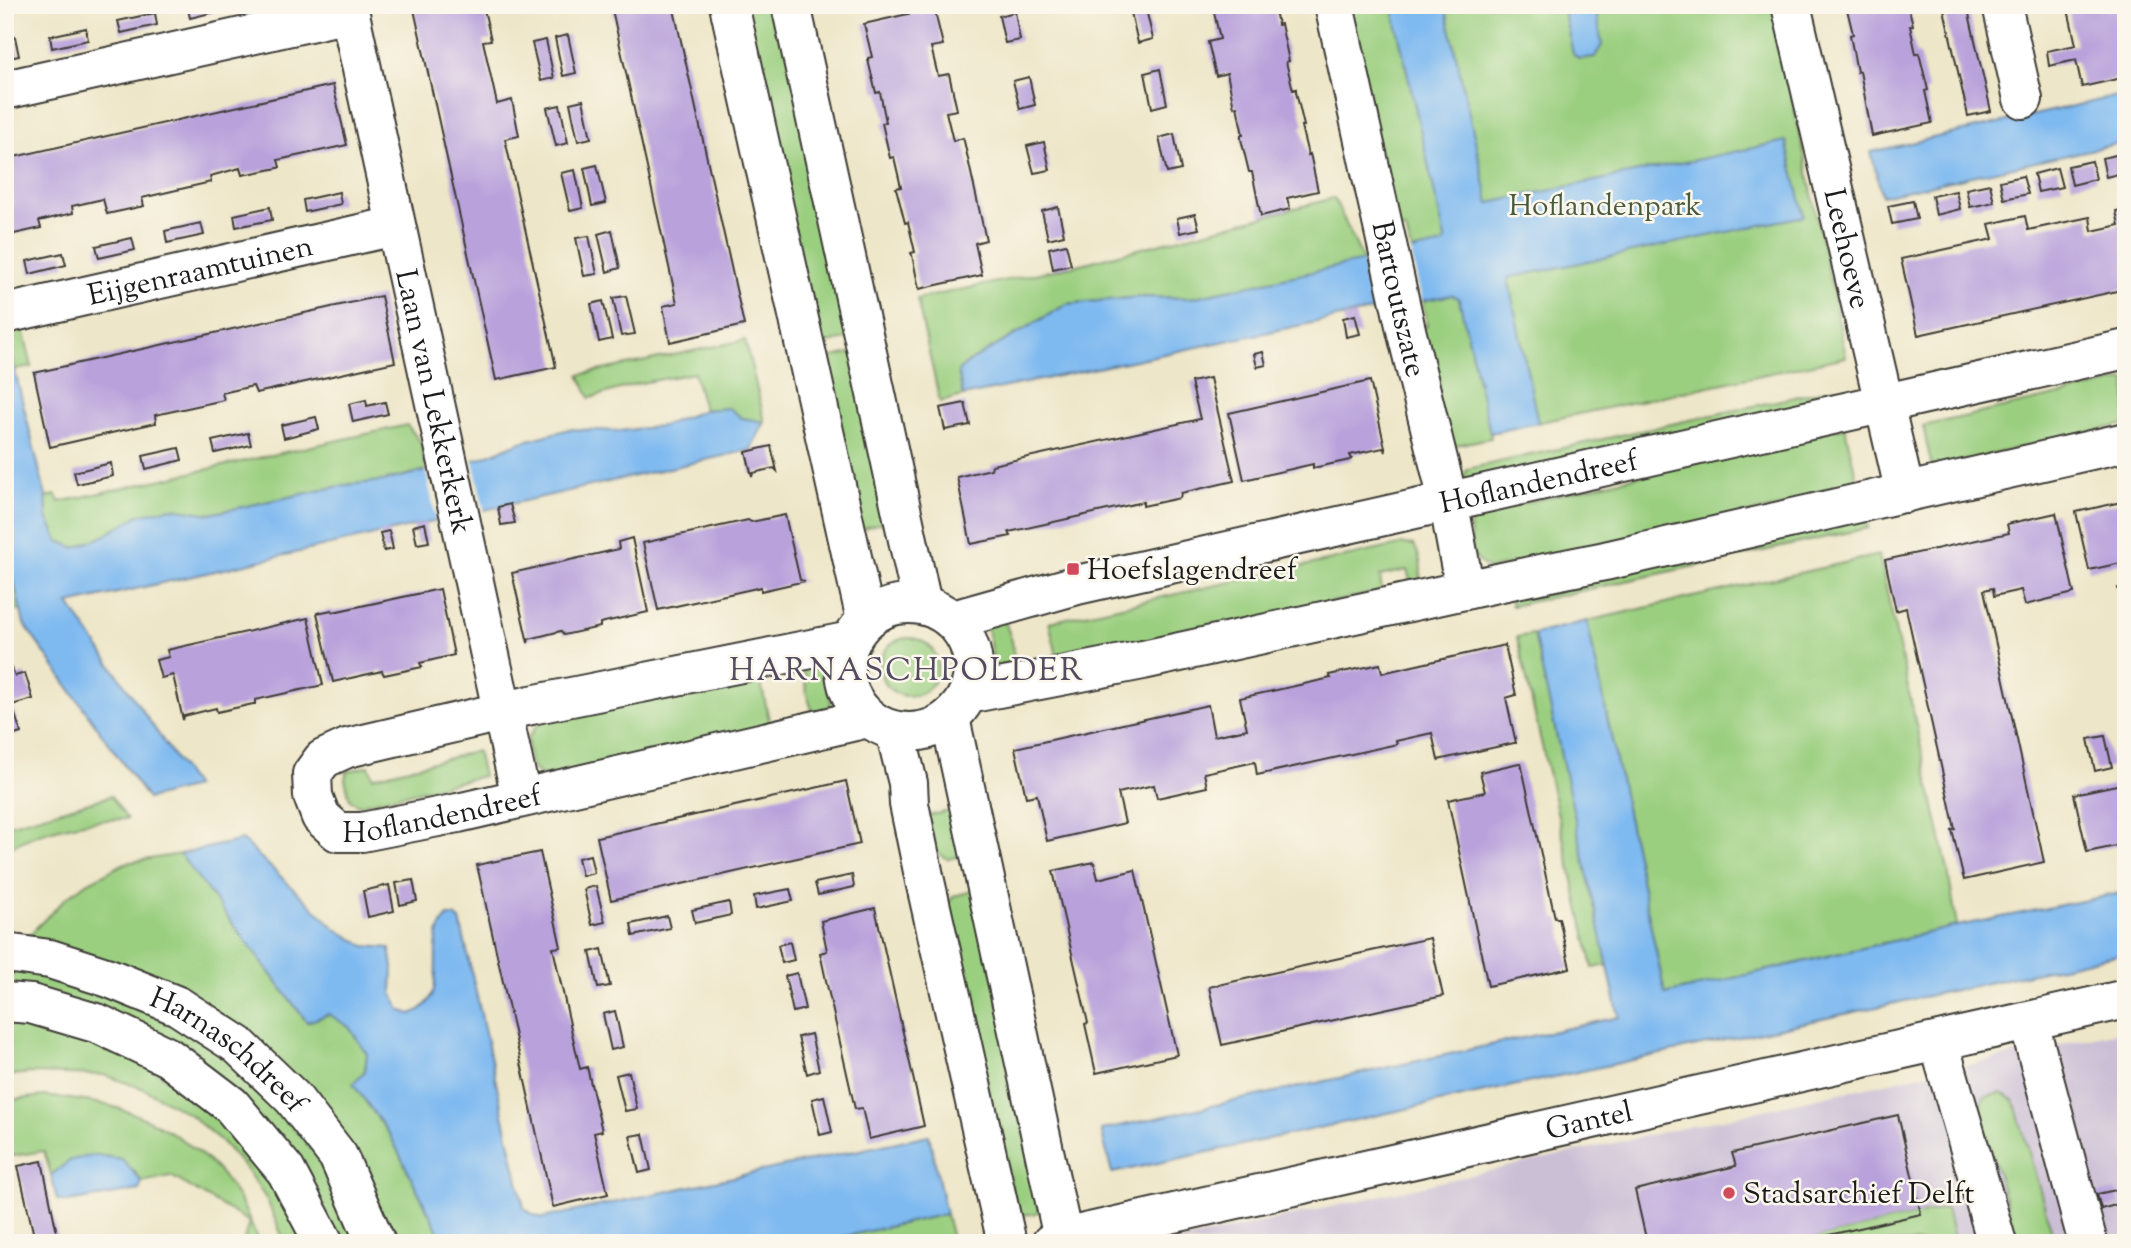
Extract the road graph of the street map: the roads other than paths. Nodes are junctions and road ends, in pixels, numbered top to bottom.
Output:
1 (729, 5) edge
2 (791, 5) edge
3 (1334, 5) edge
4 (1791, 5) edge
5 (2002, 5) edge
6 (348, 9) edge
7 (5, 90) edge
8 (2023, 99) dead end
9 (395, 226) junction
10 (5, 314) edge
11 (2126, 349) edge
12 (1884, 403) junction
13 (2126, 442) edge
14 (1905, 493) junction
15 (1448, 500) junction
16 (1465, 590) junction
17 (938, 612) junction
18 (858, 630) junction
19 (959, 706) junction
20 (503, 713) junction
21 (882, 724) junction
22 (521, 797) junction
23 (5, 953) edge
24 (2126, 999) edge
25 (5, 1002) edge
26 (2029, 1023) junction
27 (1939, 1042) junction
28 (1057, 1241) edge
29 (324, 1243) edge
30 (376, 1243) edge
31 (1007, 1243) edge
32 (1997, 1243) edge
33 (2088, 1243) edge

1 - 18 street
2 - 17 street
3 - 15 street, Bartoutszate
4 - 12 street, Leehoeve
5 - 8 street
6 - 7 street
6 - 9 street, Laan van Lekkerkerk
9 - 10 street, Eijgenraamtuinen
9 - 20 street, Laan van Lekkerkerk
11 - 12 street, Hoflandendreef
12 - 14 street, Leehoeve
12 - 15 street, Hoflandendreef
13 - 14 street
14 - 16 street
15 - 16 street, Bartoutszate
15 - 17 street, Hoflandendreef
16 - 19 street
17 - 18 street
17 - 19 street
18 - 20 street, Hoflandendreef
18 - 21 street
19 - 21 street
19 - 28 street
20 - 22 street, Laan van Lekkerkerk
20 - 22 street, Hoflandendreef
21 - 22 street, Hoflandendreef
21 - 31 street
23 - 30 street, Harnaschdreef
24 - 26 street, Gantel
25 - 29 street, Harnaschdreef
26 - 27 street, Gantel
26 - 33 street
27 - 28 street, Gantel
27 - 32 street

